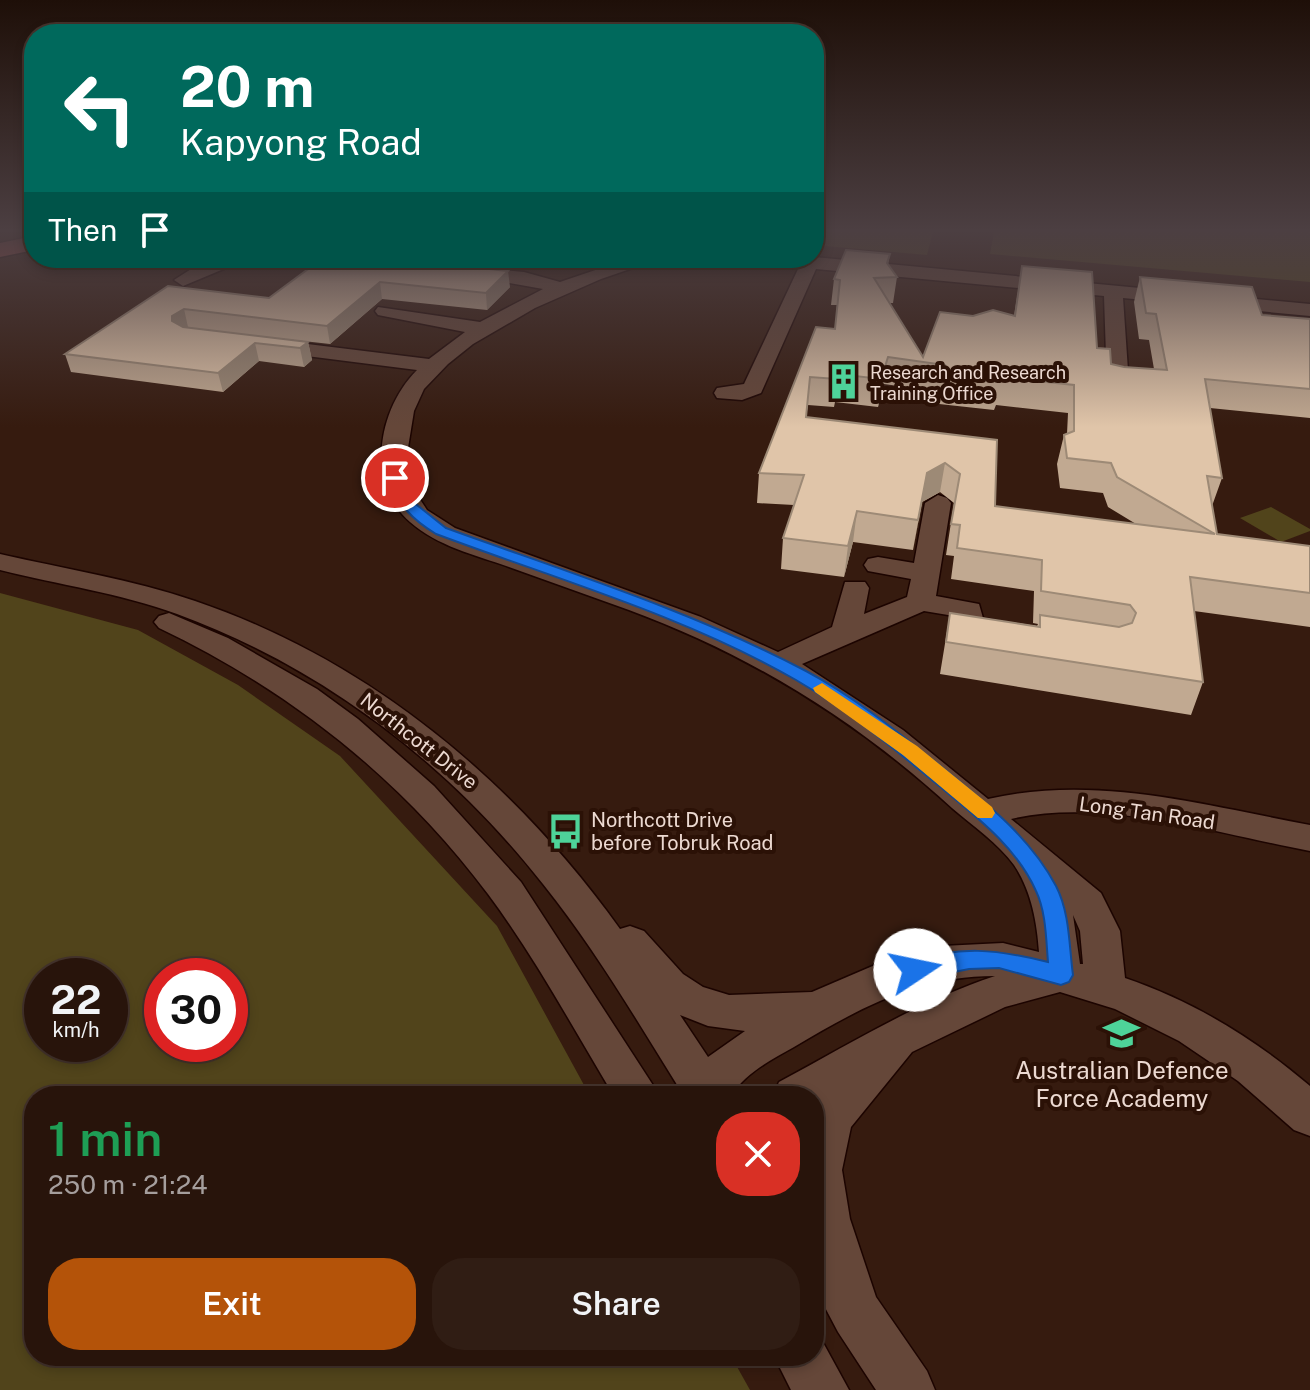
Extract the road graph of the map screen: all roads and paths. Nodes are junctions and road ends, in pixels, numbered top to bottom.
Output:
1 (548, 297) edge
2 (794, 297) edge
3 (1113, 297) edge
4 (1174, 297) edge
5 (1310, 310) edge
6 (385, 311) dead end
7 (484, 329) junction
8 (249, 343) edge
9 (435, 366) junction
10 (1118, 385) edge
11 (725, 393) dead end
12 (938, 503) edge
13 (0, 562) edge
14 (878, 565) dead end
15 (926, 573) junction
16 (47, 574) junction
17 (855, 588) dead end
18 (921, 602) junction
19 (846, 632) junction
20 (1030, 635) edge
21 (778, 664) junction
22 (435, 748) junction
23 (985, 813) junction
24 (1310, 838) edge
25 (1023, 851) junction
26 (1061, 975) junction
27 (1105, 985) junction
28 (816, 1010) junction
29 (895, 1043) junction
30 (634, 1086) edge
31 (701, 1086) edge
32 (715, 1086) edge
33 (814, 1086) edge
34 (1310, 1115) edge
35 (824, 1139) edge
36 (824, 1206) edge
37 (824, 1265) edge
38 (856, 1314) junction
39 (807, 1366) edge
40 (822, 1390) edge
41 (908, 1390) edge

1 - 7 street
2 - 11 street
3 - 10 street
4 - 5 street
6 - 7 street
7 - 9 street
8 - 9 street
9 - 21 street
12 - 15 street
13 - 16 street, Northcott Drive
14 - 15 street
15 - 18 street
16 - 22 street, Northcott Drive
16 - 30 street, Northcott Drive
17 - 19 street
18 - 19 street
18 - 20 street
19 - 21 street
21 - 23 street
22 - 28 street
22 - 31 street, Northcott Drive
23 - 24 street, Long Tan Road
23 - 25 street
25 - 26 street
25 - 27 street
26 - 27 street
26 - 28 street
26 - 29 street
27 - 34 street
28 - 32 street
29 - 33 street
29 - 35 street
36 - 38 street
37 - 38 street
38 - 41 street
39 - 40 street

